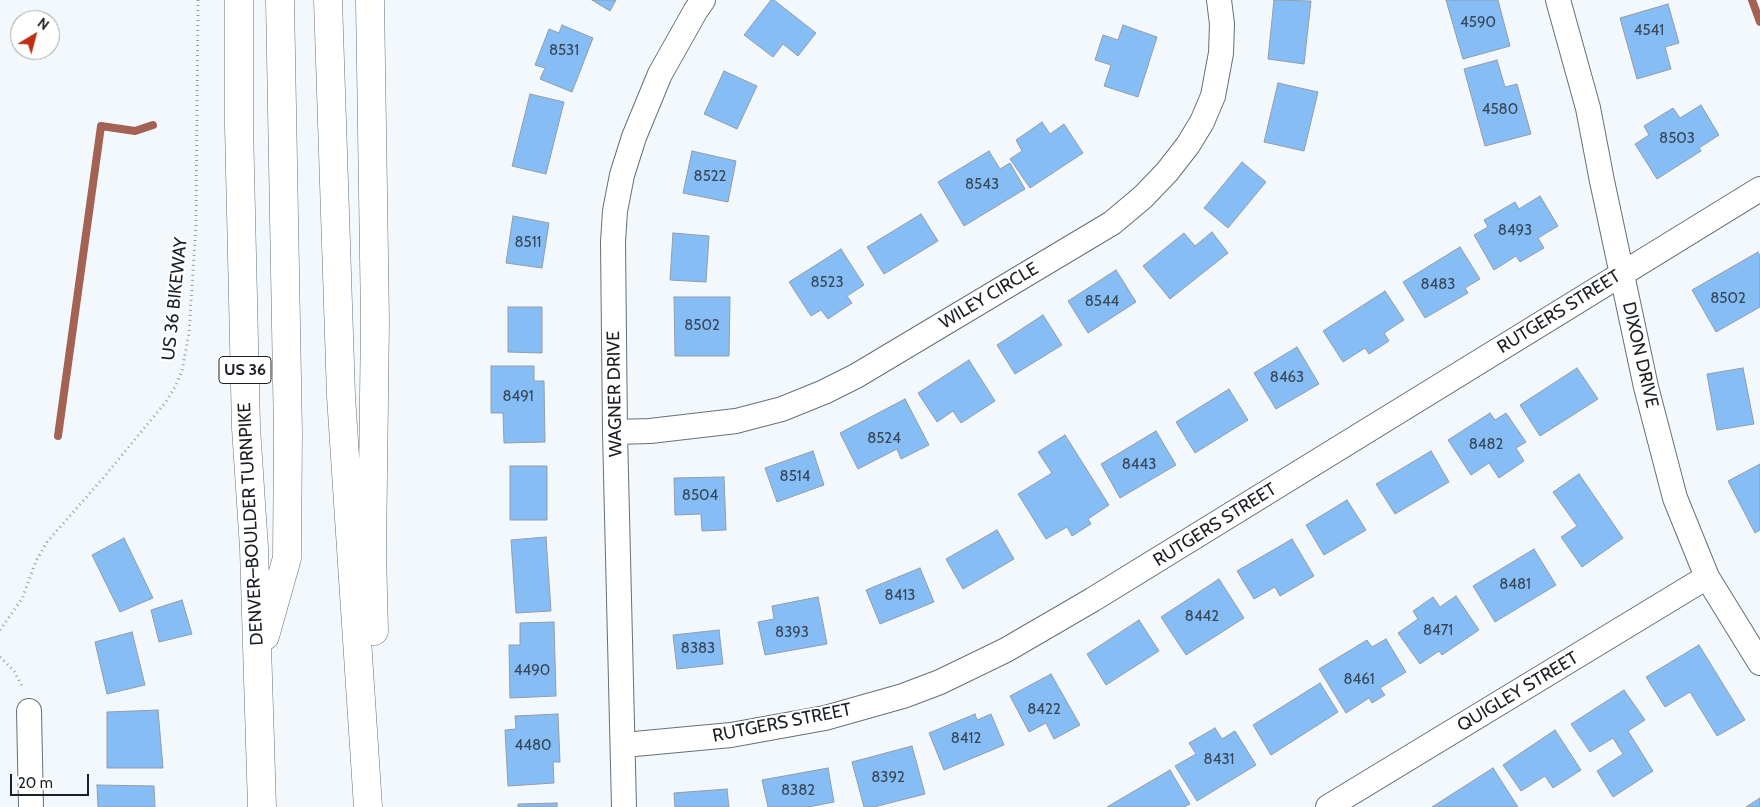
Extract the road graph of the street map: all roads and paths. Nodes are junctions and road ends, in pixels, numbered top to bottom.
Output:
1 (198, 0) edge
2 (239, 0) edge
3 (280, 0) edge
4 (328, 0) edge
5 (370, 0) edge
6 (703, 0) edge
7 (1219, 0) edge
8 (1558, 0) edge
9 (1760, 189) edge
10 (1623, 273) junction
11 (615, 432) junction
12 (1707, 576) junction
13 (0, 630) edge
14 (0, 657) edge
15 (1760, 663) edge
16 (257, 664) junction
17 (29, 711) joint
18 (624, 745) junction
19 (31, 807) edge
20 (262, 807) edge
21 (368, 807) edge
22 (378, 807) edge
23 (624, 807) edge
24 (1328, 807) edge

1 - 13 path, US 36 BIKEWAY
2 - 16 highway, DENVER–BOULDER TURNPIKE / US 36
3 - 16 highway
4 - 21 highway
5 - 22 highway
6 - 11 street, WAGNER DRIVE
7 - 11 street, WILEY CIRCLE
8 - 10 street, DIXON DRIVE
9 - 10 street, RUTGERS STREET
10 - 12 street, DIXON DRIVE
10 - 18 street, RUTGERS STREET
11 - 18 street, WAGNER DRIVE
12 - 15 street, DIXON DRIVE
12 - 24 street, QUIGLEY STREET
14 - 17 path
16 - 20 highway, DENVER–BOULDER TURNPIKE / US 36
17 - 19 street
18 - 23 street, WAGNER DRIVE

